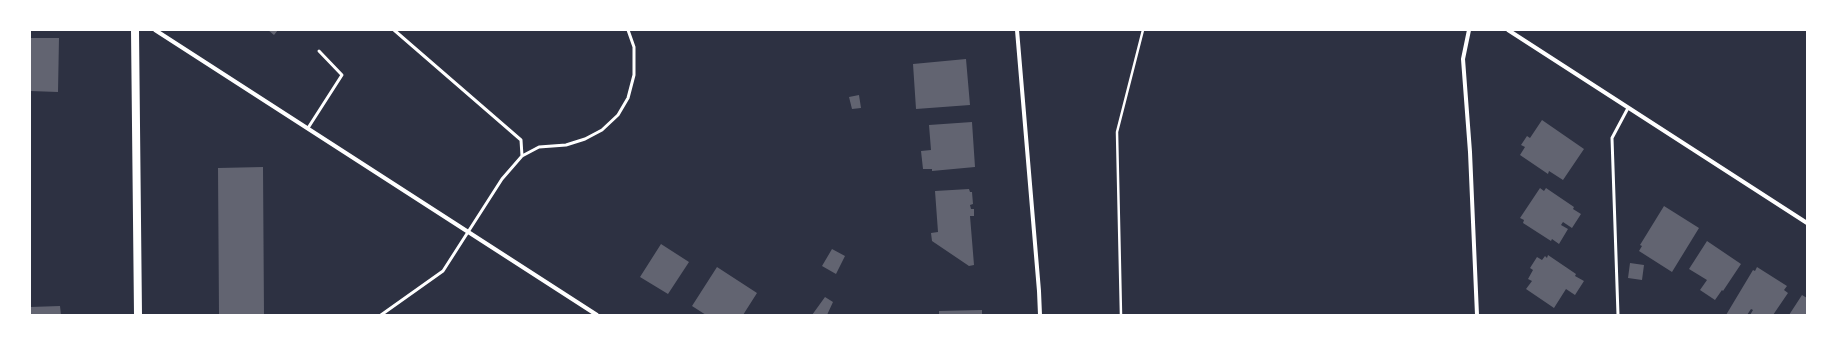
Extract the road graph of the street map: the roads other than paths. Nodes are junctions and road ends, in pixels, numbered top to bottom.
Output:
1 (135, 30) edge
2 (154, 30) edge
3 (394, 30) edge
4 (628, 30) edge
5 (1017, 30) edge
6 (1469, 30) edge
7 (1508, 30) edge
8 (319, 51) dead end
9 (1628, 108) junction
10 (308, 128) junction
11 (522, 156) junction
12 (1807, 223) edge
13 (467, 231) junction
14 (138, 315) edge
15 (381, 315) edge
16 (597, 315) edge
17 (1040, 315) edge
18 (1477, 315) edge
19 (1618, 315) edge

1 - 14 main road
2 - 10 street
3 - 11 lane
4 - 11 lane
5 - 17 street
6 - 18 street
7 - 9 street
8 - 10 lane
9 - 12 street
9 - 19 lane
10 - 13 street
11 - 13 lane
13 - 15 lane
13 - 16 street

